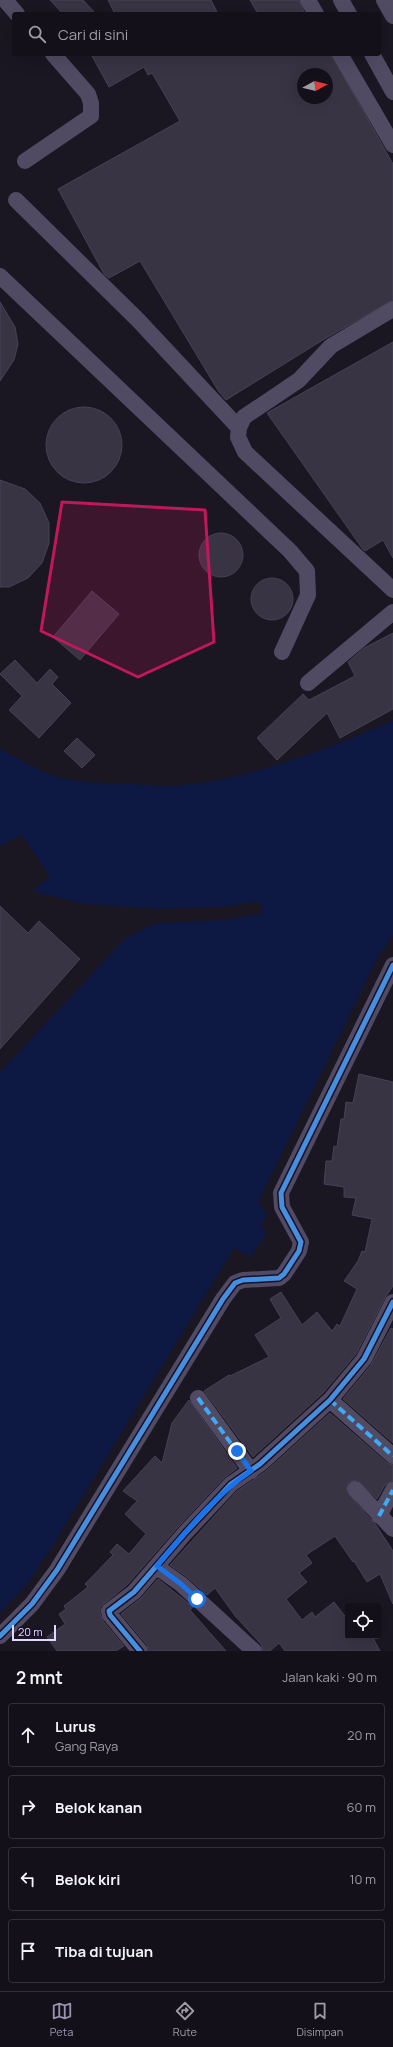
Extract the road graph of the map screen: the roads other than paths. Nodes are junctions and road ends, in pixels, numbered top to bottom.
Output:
1 (5, 0) edge
2 (308, 0) edge
3 (341, 0) edge
4 (384, 0) edge
5 (15, 12) edge
6 (315, 12) edge
7 (348, 12) edge
8 (393, 16) edge
9 (55, 56) edge
10 (341, 56) edge
11 (373, 56) edge
12 (393, 91) edge
13 (369, 104) junction
14 (393, 145) edge
15 (25, 161) dead end
16 (16, 200) dead end
17 (0, 276) edge
18 (393, 308) edge
19 (239, 428) junction
20 (393, 590) edge
21 (393, 612) edge
22 (282, 652) dead end
23 (308, 683) dead end
24 (393, 965) edge
25 (393, 1302) edge
26 (198, 1398) dead end
27 (330, 1400) junction
28 (393, 1456) edge
29 (251, 1471) junction
30 (354, 1488) dead end
31 (393, 1490) edge
32 (379, 1516) junction
33 (393, 1529) edge
34 (157, 1566) junction
35 (0, 1636) edge
36 (140, 1651) edge
37 (254, 1651) edge

1 - 5 street
2 - 6 street
3 - 7 street
4 - 8 street
9 - 15 street
10 - 13 street
11 - 12 street
12 - 13 street
13 - 14 street
16 - 19 street
17 - 22 street
18 - 19 street
19 - 20 street
21 - 23 street
24 - 35 street
25 - 27 street
26 - 29 street
27 - 28 street
27 - 29 street
29 - 34 street
30 - 32 street
31 - 32 street
32 - 33 street
34 - 36 street
34 - 37 street

